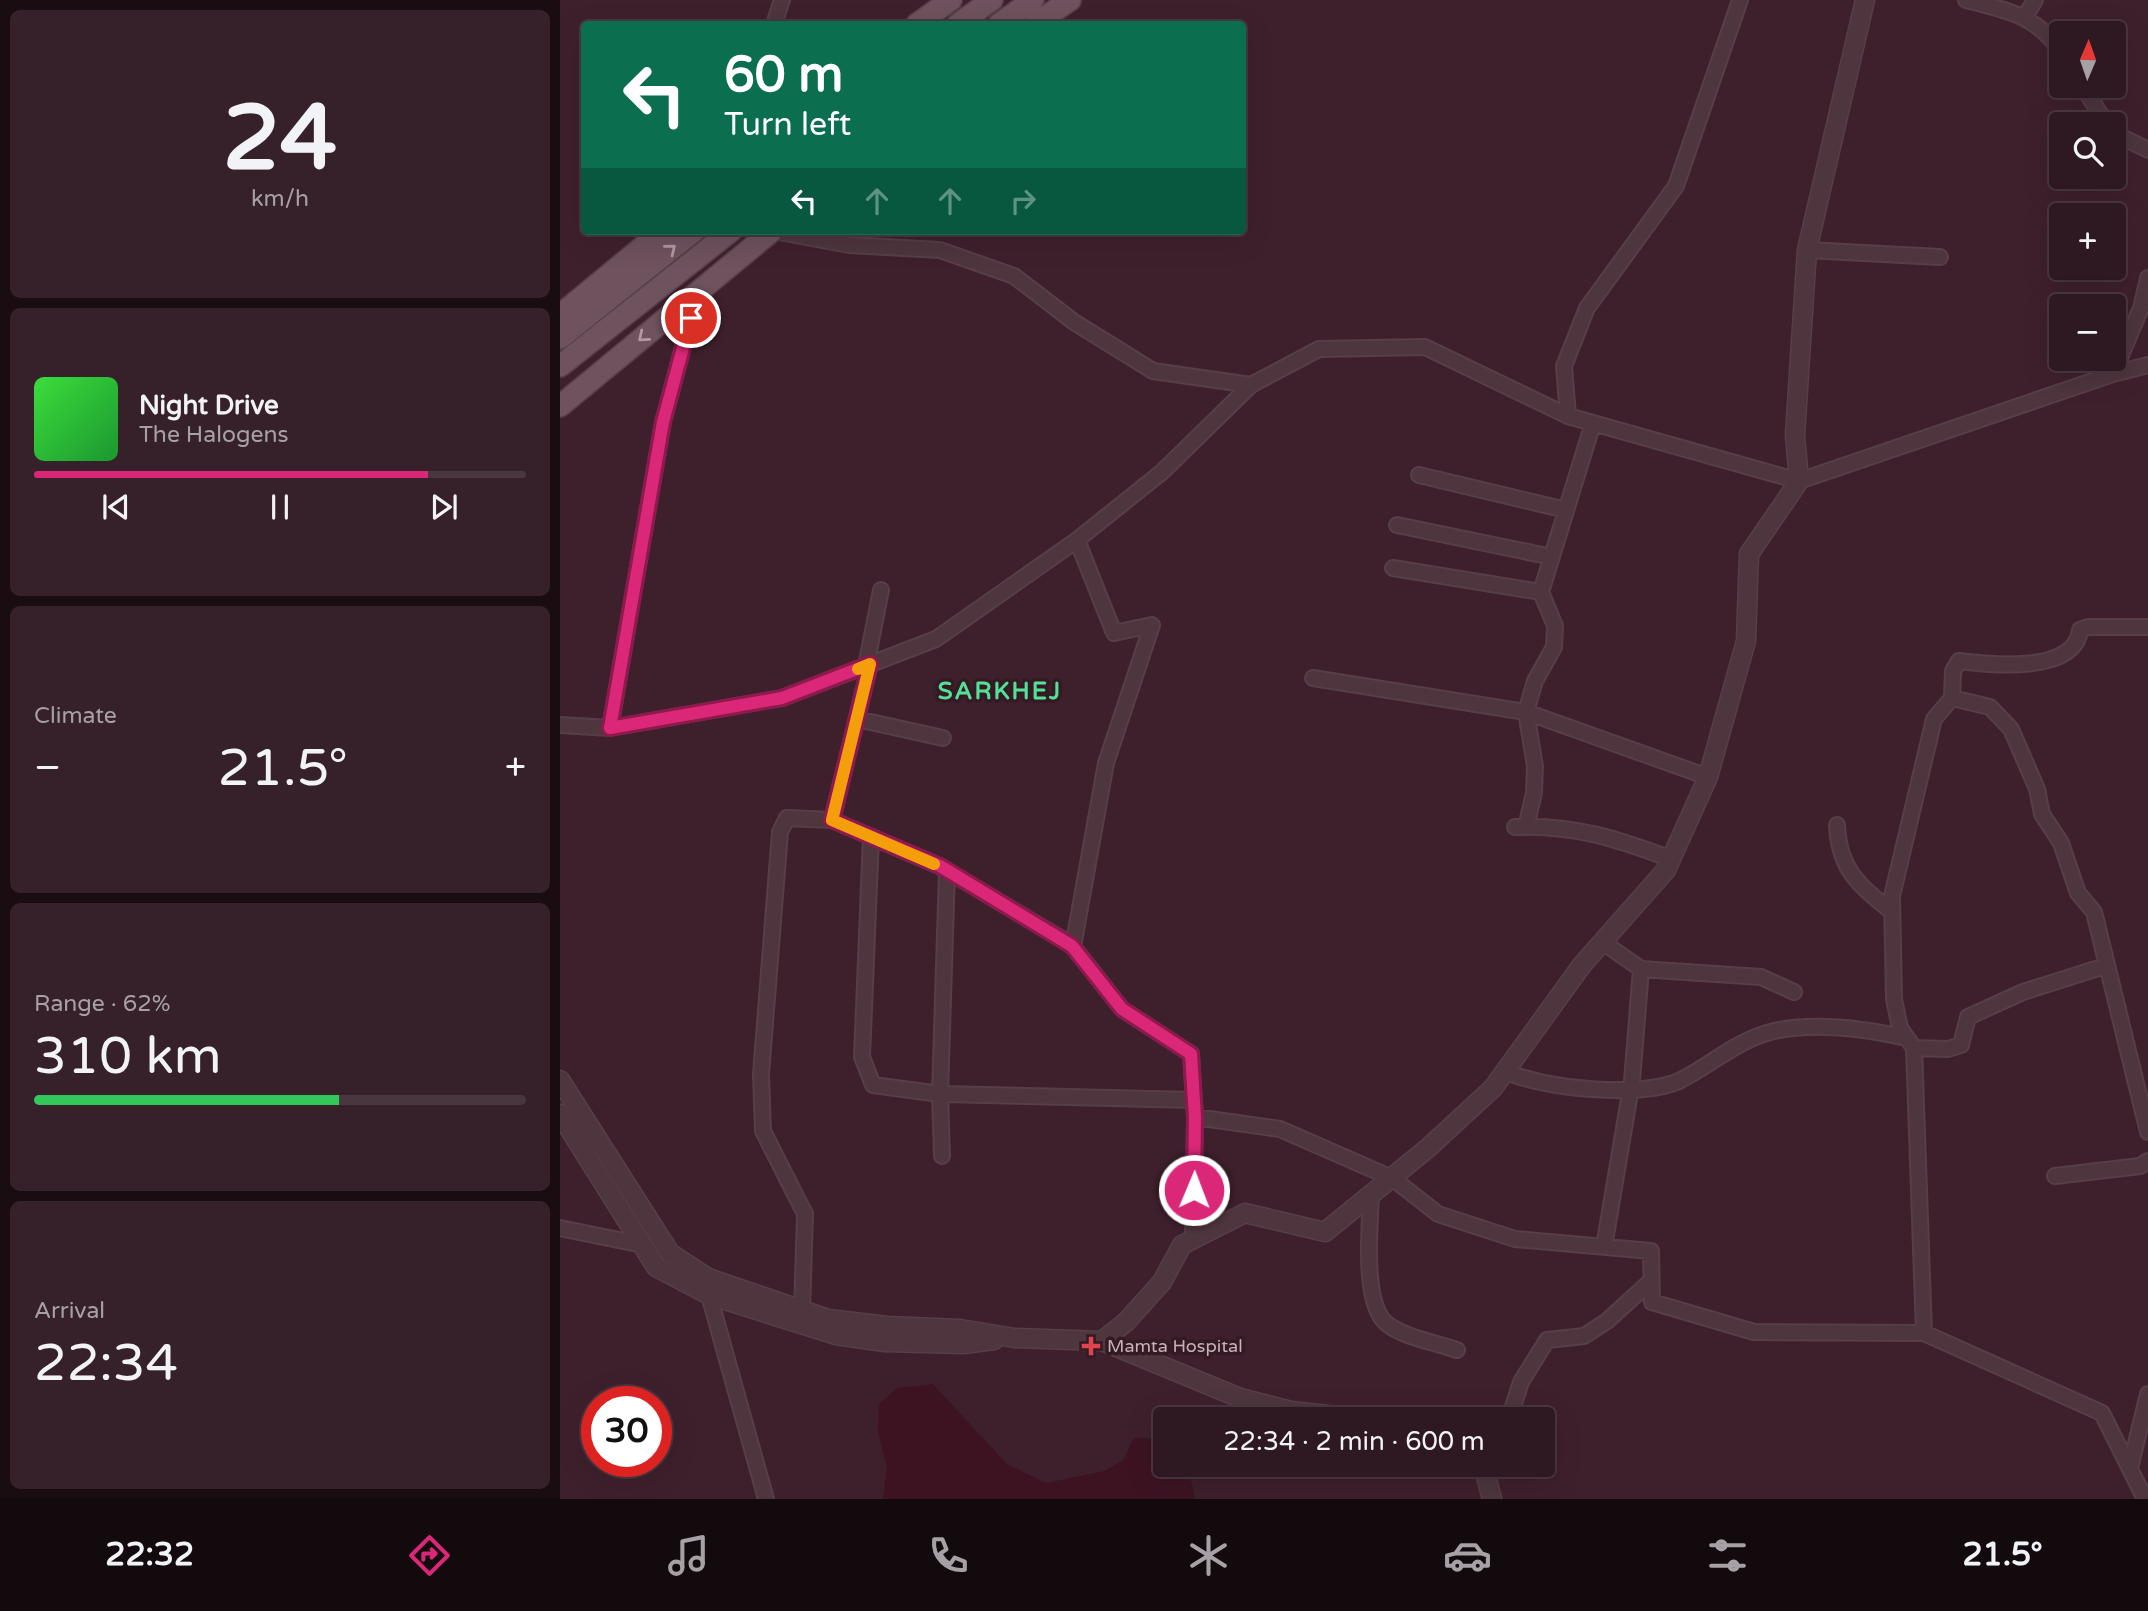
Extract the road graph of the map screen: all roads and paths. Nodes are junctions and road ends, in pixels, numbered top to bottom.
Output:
1 (782, 0) edge
2 (951, 0) edge
3 (992, 0) edge
4 (1033, 0) edge
5 (1070, 0) edge
6 (1740, 0) edge
7 (1864, 0) edge
8 (1966, 0) edge
9 (2035, 0) edge
10 (2025, 18) junction
11 (775, 21) edge
12 (921, 21) edge
13 (962, 21) edge
14 (1003, 21) edge
15 (1039, 21) edge
16 (2049, 38) edge
17 (2126, 139) edge
18 (2148, 150) edge
19 (657, 235) edge
20 (689, 235) edge
21 (726, 235) edge
22 (768, 235) edge
23 (795, 235) edge
24 (1807, 250) junction
25 (1940, 257) dead end
26 (2148, 278) edge
27 (698, 292) junction
28 (560, 315) edge
29 (560, 338) edge
30 (2148, 365) edge
31 (560, 366) edge
32 (2113, 374) junction
33 (1251, 385) junction
34 (560, 406) edge
35 (1568, 416) junction
36 (1593, 424) junction
37 (1419, 475) dead end
38 (1799, 481) junction
39 (1566, 510) junction
40 (1396, 524) dead end
41 (1077, 540) junction
42 (1552, 557) junction
43 (1393, 568) dead end
44 (881, 590) dead end
45 (1541, 592) junction
46 (2148, 626) edge
47 (868, 665) junction
48 (1313, 678) dead end
49 (1952, 698) junction
50 (1526, 712) junction
51 (857, 719) junction
52 (560, 725) edge
53 (610, 728) junction
54 (943, 738) dead end
55 (1708, 777) junction
56 (832, 820) junction
57 (1837, 825) dead end
58 (871, 837) junction
59 (1671, 859) junction
60 (947, 871) junction
61 (1892, 912) junction
62 (1604, 943) junction
63 (1073, 947) junction
64 (2105, 966) junction
65 (1641, 969) junction
66 (1794, 992) dead end
67 (1911, 1043) junction
68 (1505, 1071) junction
69 (560, 1080) edge
70 (1630, 1091) junction
71 (940, 1094) junction
72 (1194, 1100) junction
73 (560, 1114) edge
74 (1195, 1117) junction
75 (2148, 1132) edge
76 (942, 1156) dead end
77 (2148, 1161) edge
78 (2055, 1176) dead end
79 (1392, 1178) junction
80 (1371, 1195) junction
81 (560, 1228) edge
82 (1193, 1239) junction
83 (643, 1245) junction
84 (1604, 1247) junction
85 (1651, 1281) junction
86 (709, 1295) junction
87 (802, 1311) junction
88 (1924, 1333) junction
89 (1014, 1338) junction
90 (1102, 1341) junction
91 (1457, 1350) dead end
92 (2148, 1394) edge
93 (1273, 1407) edge
94 (1513, 1407) edge
95 (2141, 1446) edge
96 (2130, 1468) junction
97 (1486, 1477) edge
98 (766, 1499) edge
99 (1492, 1499) edge
100 (2145, 1499) edge

1 - 11 street
2 - 12 main road
3 - 13 main road
4 - 14 main road
5 - 15 main road
6 - 35 street
7 - 24 street
8 - 10 street
9 - 10 street
10 - 16 street
17 - 18 street
19 - 28 main road
29 -> 20 main road
21 - 31 main road
22 - 27 main road
23 - 33 street
24 - 25 street
24 - 38 street
26 - 32 street
27 -> 34 main road
27 - 53 street
30 - 32 street
32 - 38 street
33 - 35 street
33 - 41 street
35 - 36 street
36 - 38 street
36 - 39 street
37 - 39 street
38 - 55 street
39 - 42 street
40 - 42 street
41 - 47 street
41 - 63 street
42 - 45 street
43 - 45 street
44 - 47 street
45 - 50 street
46 - 49 street
47 - 51 street
47 - 53 street
48 - 50 street
49 - 61 street
49 - 64 street
50 - 55 street
50 - 59 street
51 - 54 street
51 - 56 street
52 - 53 street
55 - 59 street
56 - 58 street
56 - 87 street
57 - 61 street
58 - 60 street
58 - 71 street
59 - 62 street
60 - 63 street
60 - 71 street
61 - 67 street
62 - 65 street
62 - 68 street
63 - 72 street
64 - 67 street
64 - 75 street
65 - 66 street
65 - 70 street
67 - 70 street
67 - 88 street
68 - 70 street
68 - 79 street
69 - 87 street
70 - 84 street
71 - 72 street
71 - 76 street
72 - 74 street
73 - 83 street
74 - 79 street
74 - 82 street
77 - 78 street
79 - 80 street
79 - 84 street
80 - 82 street
80 - 91 street
81 - 83 street
82 - 90 street
83 - 86 street
84 - 85 street
85 - 88 street
85 - 94 street
86 - 89 street
86 - 98 street
87 - 89 street
88 - 96 street
89 - 90 street
90 - 93 street
92 - 95 street
95 - 96 street
96 - 100 street
97 - 99 street

